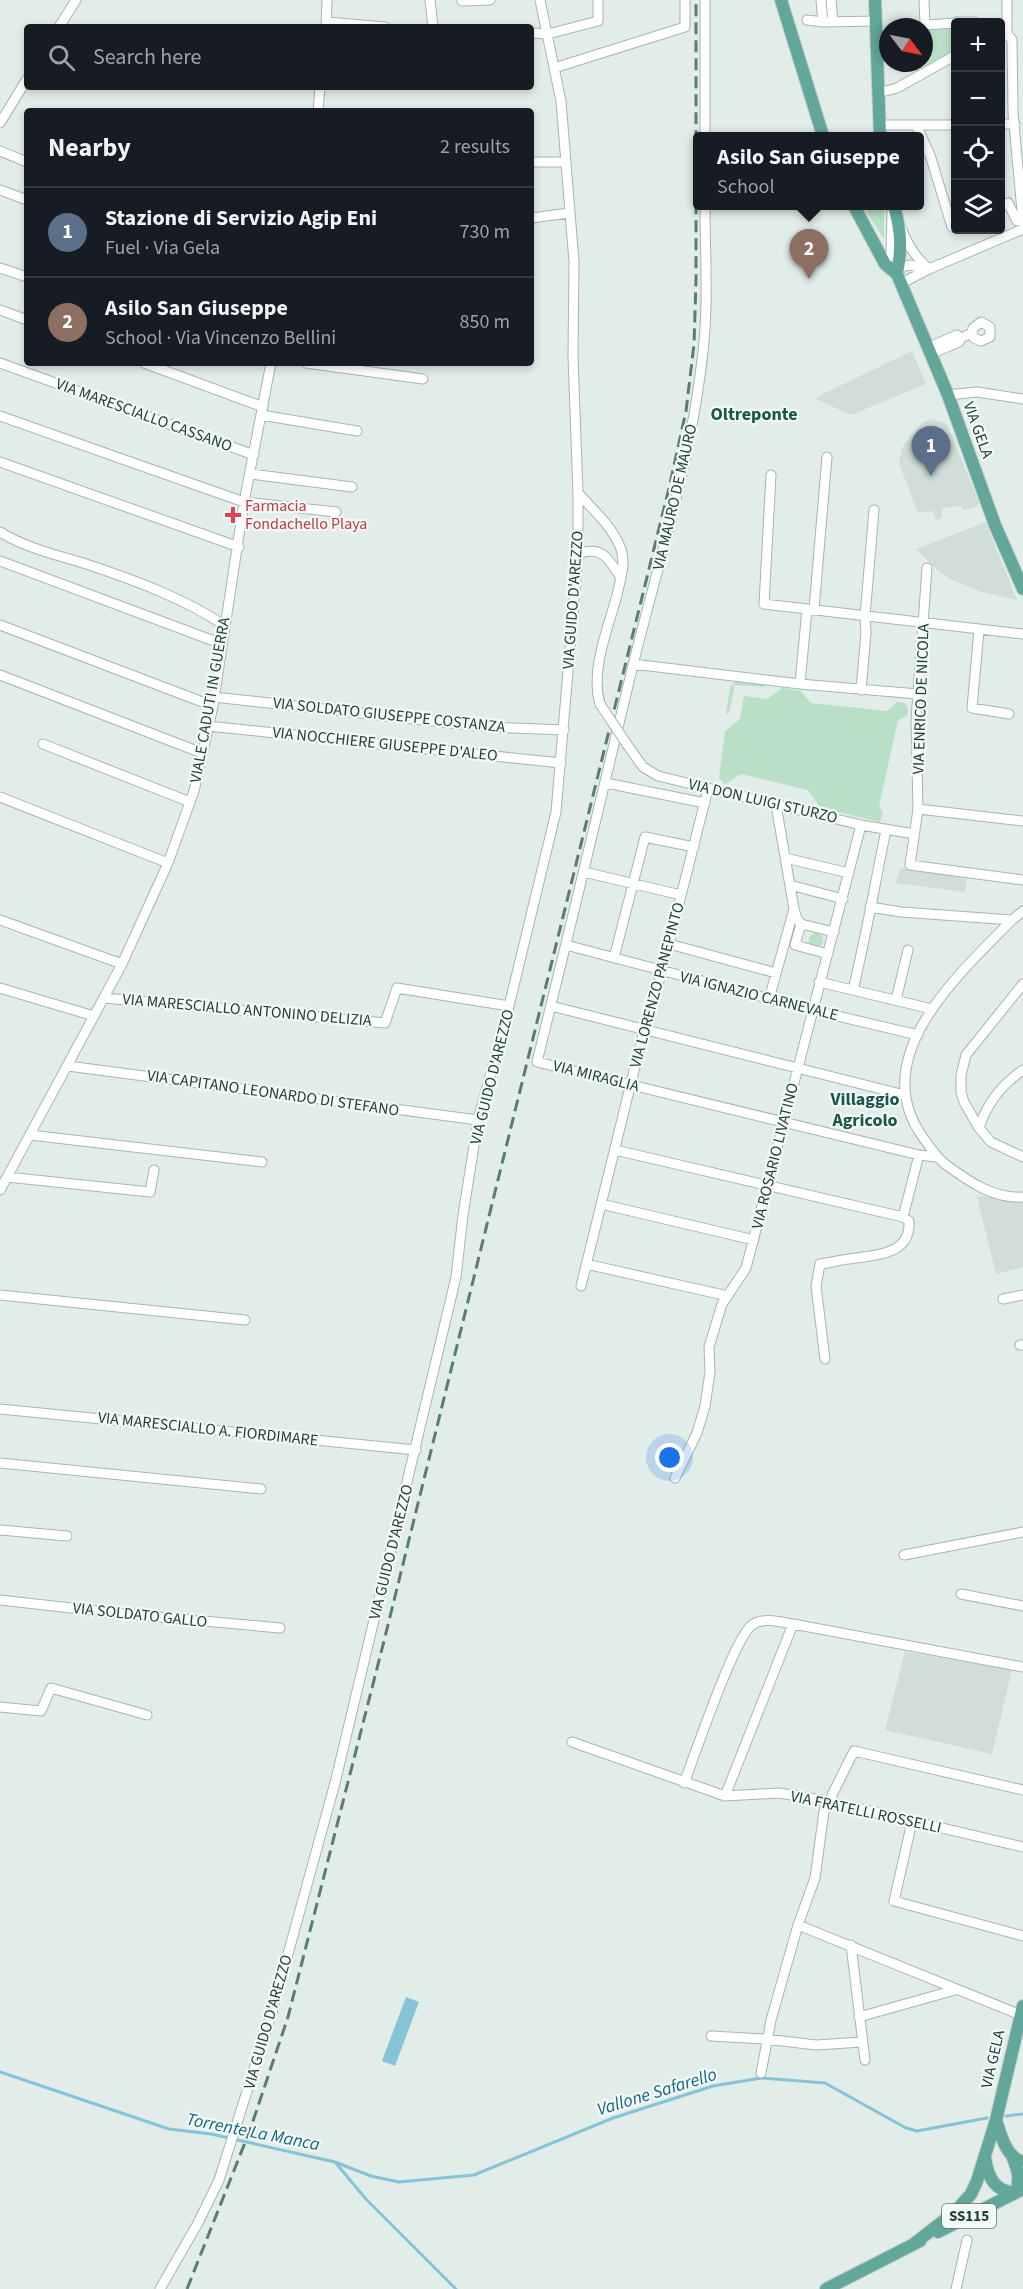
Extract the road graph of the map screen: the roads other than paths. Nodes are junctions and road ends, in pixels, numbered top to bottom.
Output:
1 (76, 0) edge
2 (327, 0) edge
3 (430, 0) edge
4 (490, 0) edge
5 (540, 0) edge
6 (598, 0) edge
7 (685, 0) edge
8 (705, 0) edge
9 (781, 0) edge
10 (821, 0) edge
11 (831, 0) edge
12 (875, 0) edge
13 (924, 0) edge
14 (1007, 0) edge
15 (462, 1) edge
16 (807, 20) dead end
17 (876, 21) junction
18 (823, 22) junction
19 (833, 22) junction
20 (951, 22) edge
21 (61, 24) edge
22 (326, 24) edge
23 (433, 24) edge
24 (534, 33) edge
25 (548, 34) junction
26 (1007, 37) edge
27 (1023, 40) edge
28 (951, 58) edge
29 (554, 68) junction
30 (24, 84) edge
31 (1023, 86) edge
32 (321, 90) edge
33 (1013, 90) junction
34 (878, 93) junction
35 (318, 108) edge
36 (0, 123) edge
37 (1005, 124) edge
38 (1015, 124) junction
39 (916, 125) junction
40 (951, 125) edge
41 (880, 131) edge
42 (705, 132) edge
43 (822, 132) edge
44 (919, 132) edge
45 (924, 142) edge
46 (0, 152) edge
47 (24, 161) edge
48 (534, 162) edge
49 (565, 162) junction
50 (0, 190) edge
51 (24, 199) edge
52 (1005, 204) edge
53 (705, 210) edge
54 (858, 210) edge
55 (893, 210) edge
56 (894, 210) edge
57 (569, 213) junction
58 (534, 218) edge
59 (1023, 223) edge
60 (951, 224) edge
61 (901, 228) junction
62 (885, 264) junction
63 (0, 268) edge
64 (929, 269) junction
65 (24, 276) edge
66 (898, 279) junction
67 (0, 310) edge
68 (24, 319) edge
69 (972, 333) dead end
70 (929, 351) junction
71 (0, 363) edge
72 (151, 366) edge
73 (270, 366) edge
74 (328, 366) edge
75 (423, 379) dead end
76 (948, 395) junction
77 (1023, 399) edge
78 (262, 411) junction
79 (0, 416) edge
80 (357, 431) dead end
81 (254, 455) junction
82 (827, 458) dead end
83 (0, 462) edge
84 (251, 474) junction
85 (771, 475) dead end
86 (352, 487) dead end
87 (578, 494) junction
88 (244, 502) junction
89 (874, 510) dead end
90 (336, 512) dead end
91 (0, 532) edge
92 (239, 548) junction
93 (578, 554) junction
94 (0, 561) edge
95 (927, 568) dead end
96 (621, 578) junction
97 (1023, 589) edge
98 (811, 609) junction
99 (865, 616) junction
100 (924, 623) junction
101 (0, 625) edge
102 (224, 625) junction
103 (979, 630) junction
104 (1023, 634) edge
105 (222, 644) junction
106 (633, 664) junction
107 (0, 675) edge
108 (800, 684) junction
109 (861, 690) junction
110 (918, 694) junction
111 (213, 701) junction
112 (1009, 714) dead end
113 (208, 726) junction
114 (564, 730) junction
115 (44, 744) dead end
116 (202, 753) junction
117 (561, 763) junction
118 (606, 783) junction
119 (708, 789) junction
120 (0, 797) edge
121 (190, 802) junction
122 (705, 803) junction
123 (776, 805) junction
124 (918, 809) junction
125 (1023, 822) edge
126 (861, 825) junction
127 (886, 830) junction
128 (914, 834) junction
129 (693, 847) junction
130 (785, 858) junction
131 (168, 862) junction
132 (584, 872) junction
133 (849, 873) junction
134 (1023, 880) edge
135 (633, 884) junction
136 (790, 885) junction
137 (681, 895) junction
138 (843, 899) junction
139 (870, 907) junction
140 (794, 909) junction
141 (1023, 911) edge
142 (0, 920) edge
143 (1012, 920) junction
144 (801, 924) junction
145 (834, 932) junction
146 (669, 944) junction
147 (566, 945) junction
148 (908, 950) dead end
149 (828, 954) junction
150 (614, 958) junction
151 (122, 964) junction
152 (662, 971) junction
153 (776, 973) junction
154 (819, 982) junction
155 (1023, 984) edge
156 (0, 988) edge
157 (853, 990) junction
158 (104, 998) junction
159 (769, 999) junction
160 (896, 1000) junction
161 (509, 1006) junction
162 (551, 1006) junction
163 (932, 1009) junction
164 (812, 1010) junction
165 (94, 1017) junction
166 (644, 1030) junction
167 (918, 1035) junction
168 (68, 1066) junction
169 (797, 1067) junction
170 (1023, 1070) edge
171 (631, 1085) junction
172 (905, 1095) junction
173 (964, 1102) junction
174 (987, 1107) junction
175 (478, 1120) junction
176 (783, 1122) junction
177 (980, 1128) junction
178 (30, 1135) junction
179 (615, 1150) junction
180 (919, 1155) junction
181 (936, 1157) junction
182 (1023, 1157) edge
183 (262, 1162) dead end
184 (154, 1170) dead end
185 (7, 1177) junction
186 (767, 1186) junction
187 (0, 1190) edge
188 (1023, 1197) edge
189 (601, 1204) junction
190 (903, 1218) junction
191 (754, 1240) junction
192 (586, 1264) junction
193 (581, 1286) dead end
194 (0, 1295) edge
195 (1023, 1295) edge
196 (728, 1296) junction
197 (1003, 1299) dead end
198 (245, 1320) dead end
199 (825, 1359) dead end
200 (0, 1409) edge
201 (416, 1450) junction
202 (0, 1463) edge
203 (675, 1478) dead end
204 (261, 1489) dead end
205 (0, 1530) edge
206 (1023, 1532) edge
207 (67, 1536) dead end
208 (904, 1555) dead end
209 (961, 1594) dead end
210 (0, 1600) edge
211 (1023, 1606) edge
212 (793, 1624) junction
213 (280, 1628) dead end
214 (1023, 1666) edge
215 (0, 1707) edge
216 (147, 1715) dead end
217 (572, 1742) dead end
218 (684, 1783) junction
219 (1023, 1790) edge
220 (725, 1796) junction
221 (827, 1801) junction
222 (912, 1822) junction
223 (1023, 1847) edge
224 (798, 1925) junction
225 (1023, 1936) edge
226 (851, 1945) junction
227 (955, 1990) junction
228 (1022, 2011) edge
229 (859, 2017) junction
230 (711, 2036) dead end
231 (766, 2039) junction
232 (862, 2043) junction
233 (865, 2060) dead end
234 (761, 2073) dead end
235 (996, 2120) junction
236 (985, 2156) junction
237 (1018, 2160) edge
238 (1019, 2191) edge
239 (967, 2240) dead end
240 (915, 2243) junction
241 (160, 2289) edge
242 (826, 2289) edge
243 (956, 2289) edge

1 - 21 street
2 - 22 street
3 - 23 street
4 - 15 street
5 - 25 street, VIA GUIDO D'AREZZO
6 - 25 street
7 - 29 street
8 - 42 street
9 - 43 main road
10 - 18 street
11 - 19 street
12 - 17 main road
13 - 20 street
14 - 26 street
16 - 18 street
17 - 19 street
17 - 34 main road
18 - 19 street
24 - 25 street
25 - 29 street, VIA GUIDO D'AREZZO
26 - 27 street
26 - 33 street
28 - 34 street
29 - 49 street, VIA GUIDO D'AREZZO
30 - 36 street
31 - 33 street
32 - 35 street
33 - 38 street
34 - 41 main road
37 - 38 street
38 - 59 street
39 - 40 street
39 - 41 street
39 - 44 street
45 - 60 street
46 - 47 street
48 - 49 street
49 - 57 street, VIA GUIDO D'AREZZO
50 - 51 street
52 - 59 street
53 - 106 street, VIA MAURO DE MAURO
54 - 62 main road
55 - 62 street
56 - 61 main road
57 - 58 street
57 - 87 street, VIA GUIDO D'AREZZO
59 - 64 street
61 - 64 street
61 - 66 main road
62 - 66 main road
63 - 65 street
64 - 66 street
64 - 66 street
66 - 70 main road, VIA GELA
67 - 68 street
69 - 70 street
70 - 76 main road, VIA GELA
71 - 81 street, VIA MARESCIALLO CASSANO
72 - 78 street
73 - 78 street, VIALE CADUTI IN GUERRA
74 - 75 street
76 - 77 street
76 - 97 main road, VIA GELA
78 - 80 street
78 - 81 street, VIALE CADUTI IN GUERRA
79 - 88 street
81 - 84 street, VIALE CADUTI IN GUERRA
82 - 98 street
83 - 92 street
84 - 86 street
84 - 88 street, VIALE CADUTI IN GUERRA
85 - 98 street
87 - 93 street, VIA GUIDO D'AREZZO
87 - 96 street
88 - 90 street
88 - 92 street, VIALE CADUTI IN GUERRA
89 - 99 street
91 - 102 street
92 - 102 street, VIALE CADUTI IN GUERRA
93 - 96 street
93 - 114 street, VIA GUIDO D'AREZZO
94 - 105 street
95 - 100 street, VIA ENRICO DE NICOLA
96 - 119 street, VIA DON LUIGI STURZO, bridge
98 - 99 street
98 - 108 street
99 - 100 street
99 - 109 street
100 - 103 street
100 - 110 street, VIA ENRICO DE NICOLA
101 - 111 street, VIA SOLDATO GIUSEPPE COSTANZA
102 - 105 street, VIALE CADUTI IN GUERRA
103 - 104 street
103 - 112 street
105 - 111 street, VIALE CADUTI IN GUERRA
106 - 108 street
106 - 118 street, VIA MAURO DE MAURO
107 - 116 street
108 - 109 street
109 - 110 street
110 - 124 street, VIA ENRICO DE NICOLA
111 - 113 street, VIALE CADUTI IN GUERRA
111 - 114 street, VIA SOLDATO GIUSEPPE COSTANZA
113 - 116 street, VIALE CADUTI IN GUERRA
113 - 117 street, VIA NOCCHIERE GIUSEPPE D'ALEO
114 - 117 street, VIA GUIDO D'AREZZO
115 - 121 street
116 - 121 street, VIALE CADUTI IN GUERRA
117 - 161 street, VIA GUIDO D'AREZZO
118 - 122 street
118 - 132 street, VIA MIRAGLIA
119 - 122 street, VIA LORENZO PANEPINTO
119 - 123 street, VIA DON LUIGI STURZO
120 - 131 street
121 - 131 street, VIALE CADUTI IN GUERRA
122 - 129 street, VIA LORENZO PANEPINTO
123 - 126 street, VIA DON LUIGI STURZO
123 - 130 street
124 - 125 street
124 - 128 street, VIA ENRICO DE NICOLA
126 - 127 street, VIA DON LUIGI STURZO
126 - 133 street, VIA ROSARIO LIVATINO
127 - 128 street, VIA DON LUIGI STURZO
127 - 139 street
128 - 134 street, VIA ENRICO DE NICOLA
129 - 135 street
129 - 137 street, VIA LORENZO PANEPINTO
130 - 133 street
130 - 136 street
131 - 151 street, VIALE CADUTI IN GUERRA
132 - 135 street
132 - 147 street, VIA MIRAGLIA
133 - 138 street, VIA ROSARIO LIVATINO
135 - 137 street
135 - 150 street
136 - 138 street
136 - 140 street
137 - 146 street, VIA LORENZO PANEPINTO
138 - 145 street, VIA ROSARIO LIVATINO
139 - 143 street
139 - 157 street
140 - 144 street
140 - 153 street
141 - 143 street
142 - 151 street
143 - 163 street
144 - 145 street
144 - 149 street
145 - 149 street, VIA ROSARIO LIVATINO
146 - 152 street, VIA LORENZO PANEPINTO
146 - 153 street
147 - 150 street, VIA IGNAZIO CARNEVALE
147 - 162 street, VIA MIRAGLIA
148 - 160 street
149 - 154 street, VIA ROSARIO LIVATINO
150 - 152 street, VIA IGNAZIO CARNEVALE
151 - 158 street, VIALE CADUTI IN GUERRA
152 - 159 street, VIA IGNAZIO CARNEVALE
152 - 166 street, VIA LORENZO PANEPINTO
153 - 159 street
154 - 157 street
154 - 164 street, VIA ROSARIO LIVATINO
155 - 173 street
156 - 165 street
157 - 160 street
158 - 161 street, VIA MARESCIALLO ANTONINO DELIZIA
158 - 165 street, VIALE CADUTI IN GUERRA
159 - 164 street, VIA IGNAZIO CARNEVALE
160 - 163 street
161 - 175 street, VIA GUIDO D'AREZZO
162 - 166 street
162 - 171 street, VIA MIRAGLIA
163 - 167 street
164 - 167 street, VIA IGNAZIO CARNEVALE
164 - 169 street, VIA ROSARIO LIVATINO
165 - 168 street, VIALE CADUTI IN GUERRA
166 - 169 street
166 - 171 street, VIA LORENZO PANEPINTO
167 - 172 street
168 - 175 street, VIA CAPITANO LEONARDO DI STEFANO
168 - 178 street, VIALE CADUTI IN GUERRA
169 - 172 street
169 - 176 street, VIA ROSARIO LIVATINO
170 - 174 street
171 - 176 street, VIA MIRAGLIA
171 - 179 street, VIA LORENZO PANEPINTO
172 - 181 street
173 - 174 street
173 - 177 street
174 - 177 street
175 - 201 street, VIA GUIDO D'AREZZO
176 - 180 street, VIA MIRAGLIA
176 - 186 street, VIA ROSARIO LIVATINO
177 - 182 street
178 - 183 street
178 - 185 street, VIALE CADUTI IN GUERRA
179 - 186 street
179 - 189 street, VIA LORENZO PANEPINTO
180 - 181 street, VIA MIRAGLIA
180 - 190 street
181 - 188 street
184 - 185 street
185 - 187 street, VIALE CADUTI IN GUERRA
186 - 190 street
186 - 191 street, VIA ROSARIO LIVATINO
189 - 191 street
189 - 192 street, VIA LORENZO PANEPINTO
190 - 199 street
191 - 196 street, VIA ROSARIO LIVATINO
192 - 193 street, VIA LORENZO PANEPINTO
192 - 196 street
194 - 198 street
195 - 197 street
196 - 203 street, VIA ROSARIO LIVATINO
200 - 201 street, VIA MARESCIALLO A. FIORDIMARE
201 - 241 street, VIA GUIDO D'AREZZO
202 - 204 street
205 - 207 street
206 - 208 street
209 - 211 street
210 - 213 street, VIA SOLDATO GALLO
212 - 214 street
212 - 218 street
212 - 220 street
215 - 216 street
217 - 218 street, VIA FRATELLI ROSSELLI
218 - 220 street, VIA FRATELLI ROSSELLI
219 - 221 street
220 - 221 street, VIA FRATELLI ROSSELLI
221 - 222 street, VIA FRATELLI ROSSELLI
221 - 224 street
222 - 223 street, VIA FRATELLI ROSSELLI
222 - 225 street
224 - 226 street
224 - 231 street
226 - 227 street
226 - 229 street
227 - 228 street
227 - 229 street
228 - 235 main road, VIA GELA
229 - 232 street
230 - 231 street
231 - 232 street
231 - 234 street
232 - 233 street
235 - 236 main road, VIA GELA
235 - 237 main road
236 - 238 main road
236 - 240 main road, VIA GELA
237 - 238 main road
238 - 240 main road, SS115
239 - 243 street
240 - 242 main road, SS115

